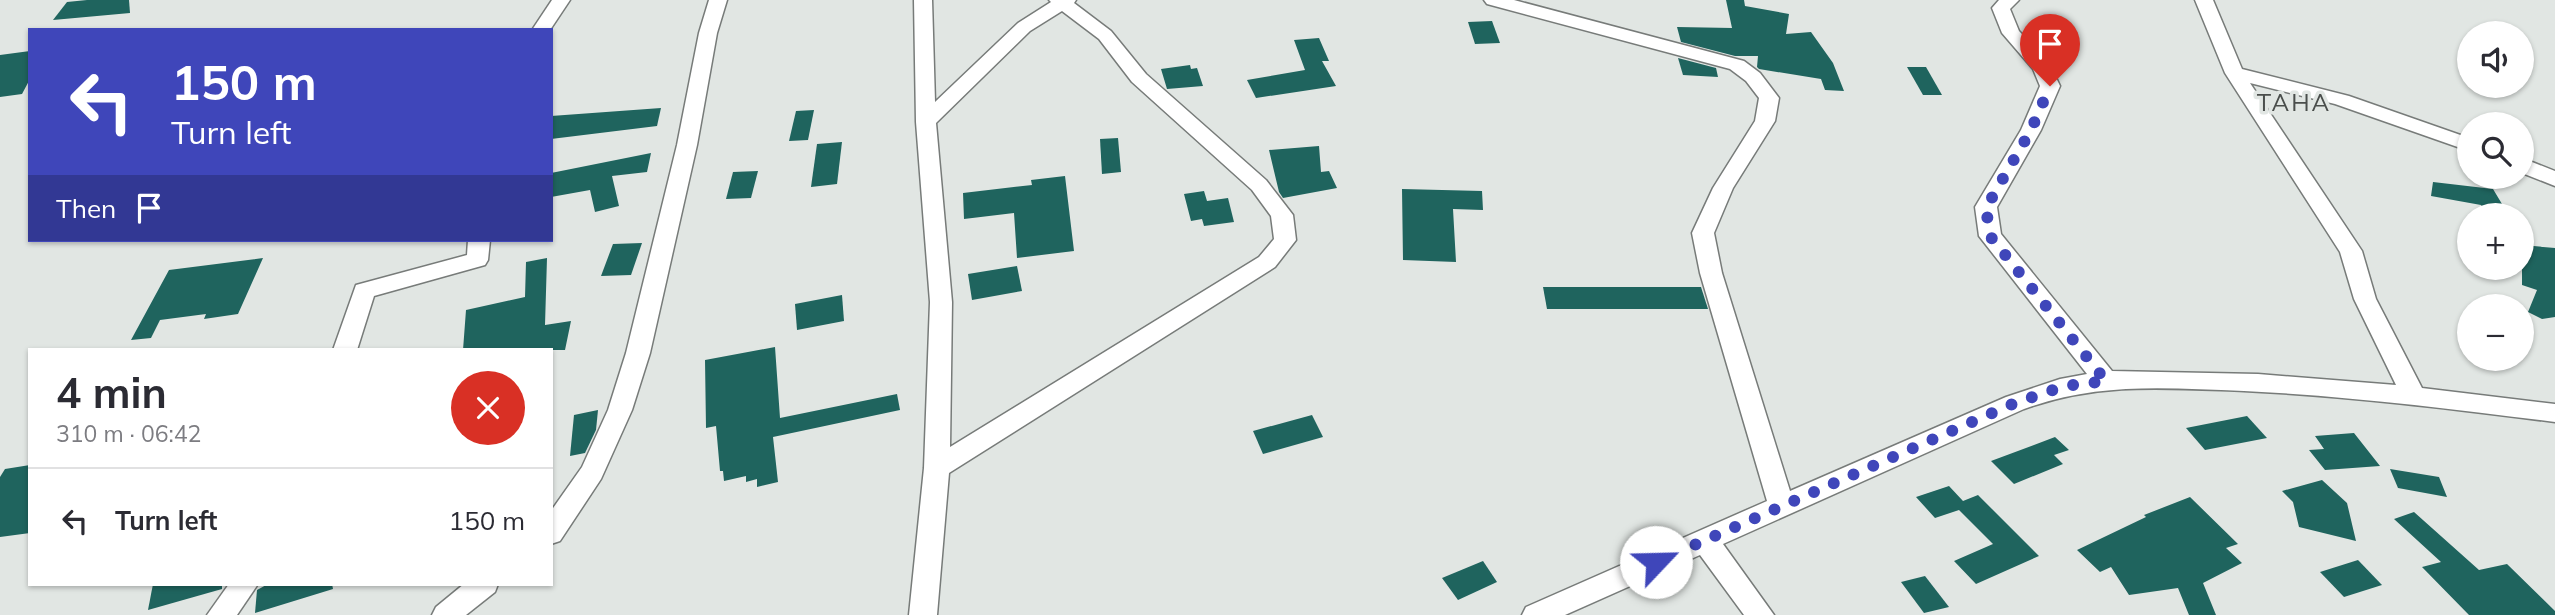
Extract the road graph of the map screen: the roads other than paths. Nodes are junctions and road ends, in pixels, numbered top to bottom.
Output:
1 (561, 0) edge
2 (718, 0) edge
3 (923, 0) edge
4 (1493, 0) edge
5 (2010, 0) edge
6 (2204, 0) edge
7 (1062, 1) edge
8 (542, 28) edge
9 (2234, 73) junction
10 (926, 122) junction
11 (2457, 141) edge
12 (2534, 170) edge
13 (2554, 178) edge
14 (479, 242) edge
15 (346, 348) edge
16 (2106, 381) junction
17 (2414, 396) junction
18 (2555, 413) edge
19 (937, 468) junction
20 (1782, 507) junction
21 (553, 530) edge
22 (1703, 540) junction
23 (243, 586) edge
24 (482, 586) edge
25 (221, 615) edge
26 (446, 615) edge
27 (923, 615) edge
28 (1536, 615) edge
29 (1760, 615) edge

1 - 8 street
2 - 21 street
3 - 10 street
4 - 20 street
5 - 16 street
6 - 9 street
7 - 10 street
7 - 19 street
9 - 11 street
9 - 17 street
10 - 19 street
12 - 13 street
14 - 15 street
16 - 17 street
16 - 20 street
17 - 18 street
19 - 27 street
20 - 22 street
22 - 28 street
22 - 29 street
23 - 25 street
24 - 26 street

